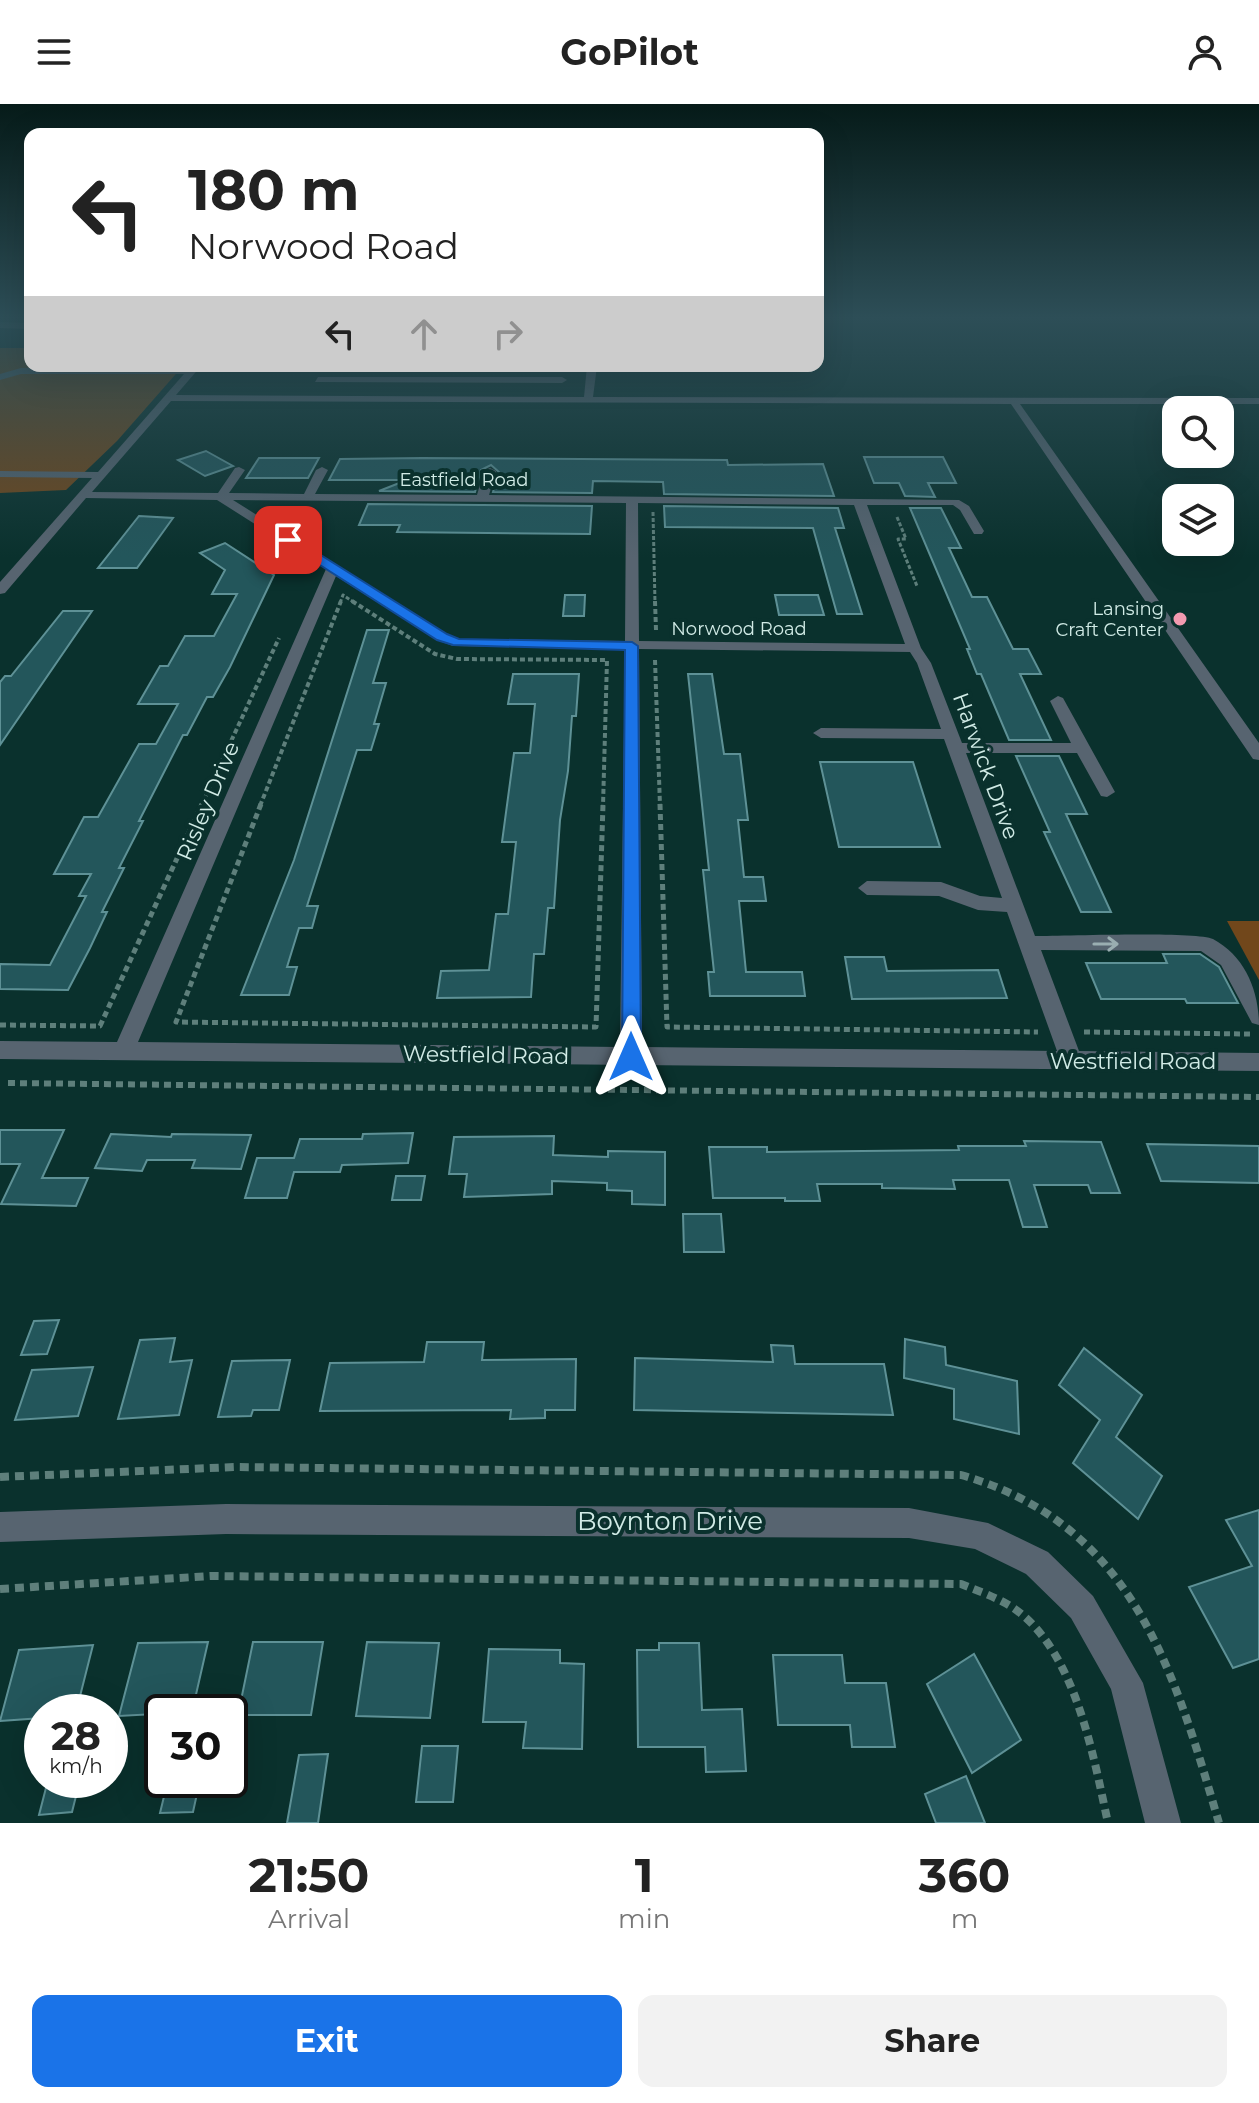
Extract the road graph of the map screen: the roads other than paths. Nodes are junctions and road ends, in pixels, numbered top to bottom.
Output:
1 (205, 397) edge
2 (580, 397) edge
3 (168, 398) joint
4 (588, 400) joint
5 (1013, 400) junction
6 (1259, 401) edge
7 (239, 470) dead end
8 (322, 470) dead end
9 (490, 471) dead end
10 (0, 474) edge
11 (96, 480) junction
12 (0, 487) edge
13 (82, 495) junction
14 (221, 497) junction
15 (308, 497) junction
16 (482, 498) junction
17 (632, 499) junction
18 (851, 501) junction
19 (978, 531) dead end
20 (333, 568) junction
21 (2, 585) edge
22 (632, 646) junction
23 (914, 648) junction
24 (1058, 701) dead end
25 (821, 733) dead end
26 (953, 741) junction
27 (1082, 748) junction
28 (1259, 755) edge
29 (1107, 792) dead end
30 (867, 888) dead end
31 (1014, 906) junction
32 (1028, 943) junction
33 (1259, 1017) edge
34 (0, 1050) edge
35 (124, 1051) junction
36 (631, 1057) junction
37 (1072, 1061) junction
38 (1259, 1062) edge
39 (0, 1527) edge
40 (1163, 1823) edge

1 - 3 street
2 - 4 street
3 - 11 street
4 - 5 street
5 - 6 street
5 - 28 street
7 - 14 street
8 - 15 street
9 - 16 street
10 - 11 street
11 - 12 street
11 - 13 street
13 - 14 street, Eastfield Road
13 - 21 street
14 - 15 street, Eastfield Road
14 - 20 street, Norwood Road
15 - 16 street, Eastfield Road
16 - 17 street, Eastfield Road
17 - 18 street, Eastfield Road
17 - 22 street
18 - 19 street, Eastfield Road
18 - 23 street, Harwick Drive
20 - 22 street, Norwood Road
20 - 35 street, Risley Drive
22 - 23 street, Norwood Road
22 - 36 street
23 - 26 street, Harwick Drive
24 - 27 street
25 - 26 street
26 - 27 street
26 - 31 street, Harwick Drive
27 - 29 street
30 - 31 street
31 - 32 street, Harwick Drive
32 -> 33 street
32 - 37 street, Harwick Drive
34 - 35 street, Westfield Road
35 - 36 street, Westfield Road
36 - 37 street, Westfield Road
37 - 38 street, Westfield Road
39 - 40 street, Boynton Drive

